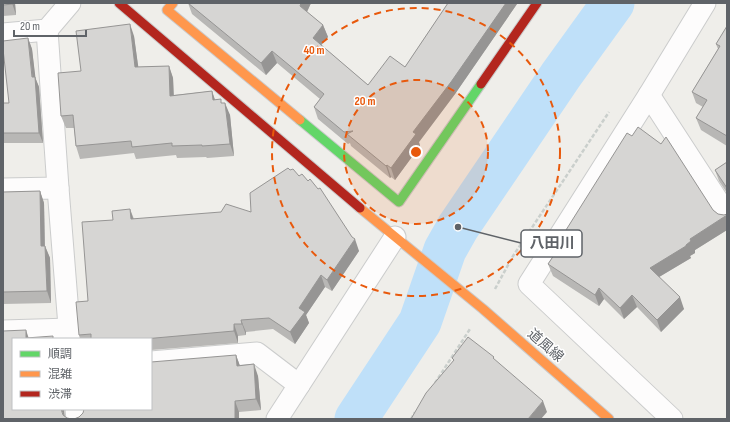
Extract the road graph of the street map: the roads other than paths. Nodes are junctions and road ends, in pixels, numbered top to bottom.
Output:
1 (70, 3) edge
2 (118, 3) edge
3 (173, 3) edge
4 (537, 3) edge
5 (705, 3) edge
6 (47, 30) junction
7 (3, 34) edge
8 (650, 95) junction
9 (58, 188) junction
10 (3, 189) edge
11 (727, 215) edge
12 (395, 237) junction
13 (3, 331) edge
14 (70, 334) edge
15 (152, 362) edge
16 (299, 385) junction
17 (277, 419) edge
18 (609, 419) edge
19 (672, 419) edge

1 - 6 street
2 - 12 street, 道風線
3 - 4 street
5 - 8 street
6 - 7 street
6 - 9 street
8 - 11 street
8 - 19 street
9 - 10 street
9 - 14 street
12 - 16 street
12 - 18 street, 道風線
13 - 14 street
15 - 16 street
16 - 17 street

